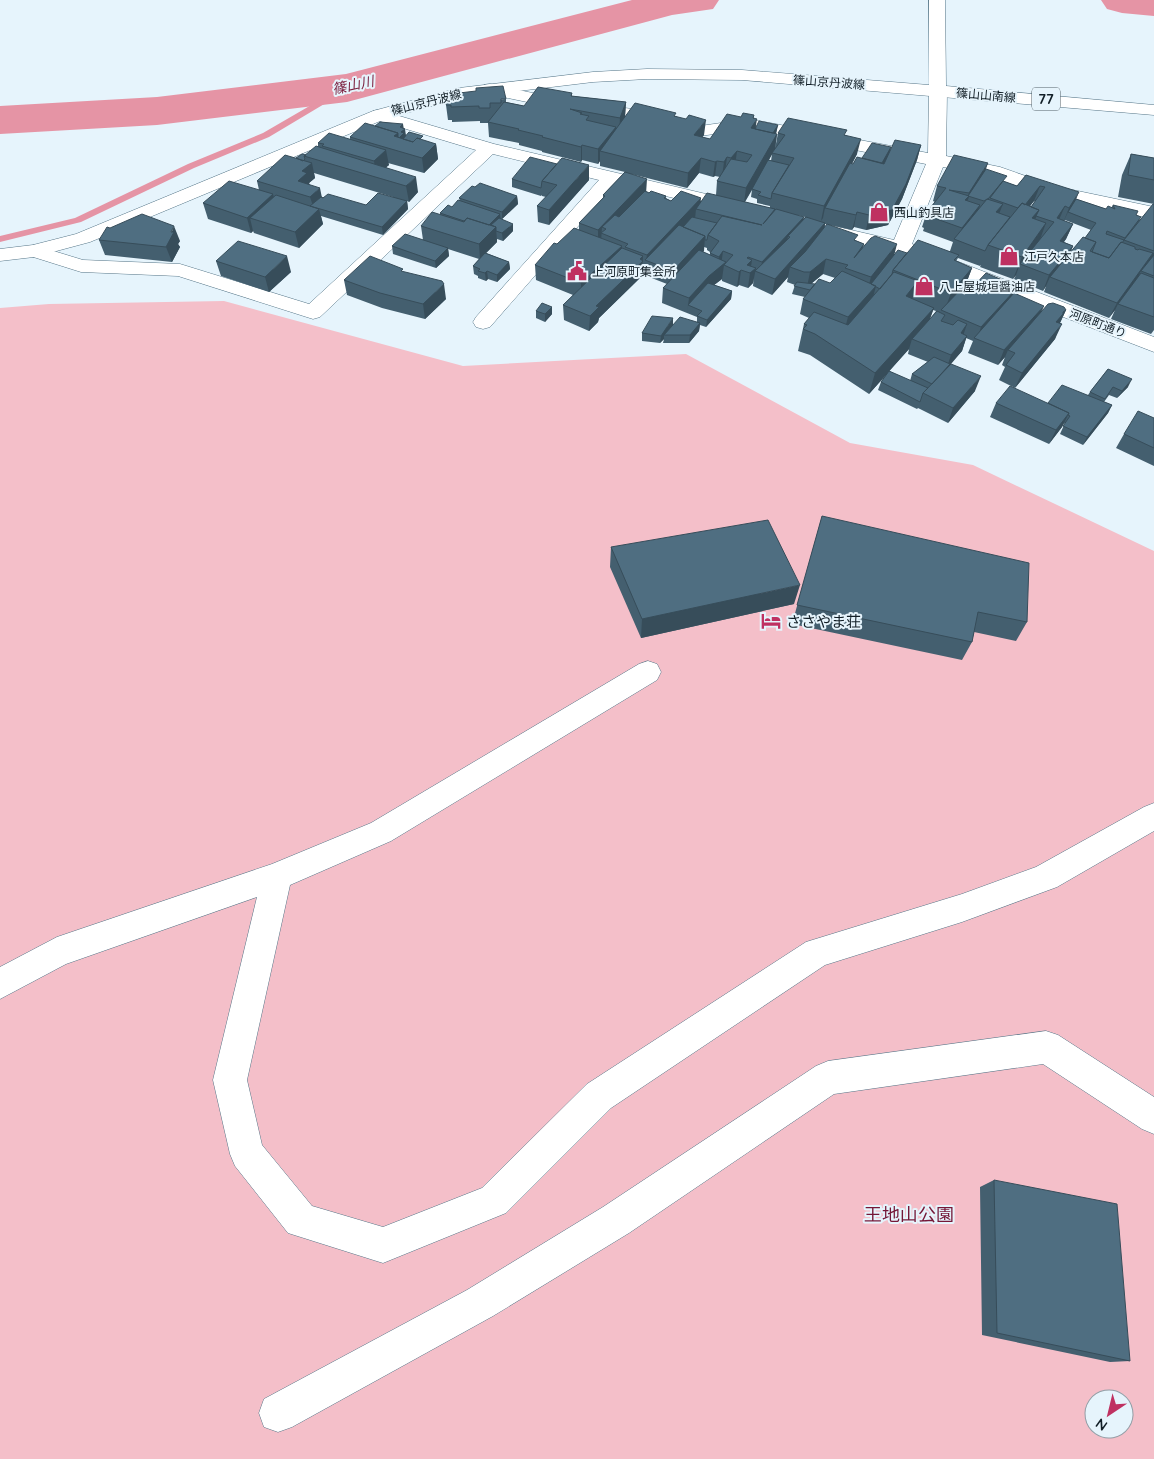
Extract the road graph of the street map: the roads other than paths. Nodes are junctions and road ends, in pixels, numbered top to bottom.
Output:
1 (937, 0) edge
2 (937, 83) junction
3 (490, 89) junction
4 (1154, 110) edge
5 (379, 115) junction
6 (489, 148) junction
7 (937, 160) junction
8 (612, 176) junction
9 (738, 208) edge
10 (1154, 213) edge
11 (803, 225) edge
12 (901, 247) junction
13 (34, 251) junction
14 (0, 255) edge
15 (483, 322) dead end
16 (1154, 345) edge
17 (648, 672) dead end
18 (1154, 816) edge
19 (278, 876) junction
20 (0, 984) edge
21 (1154, 1117) edge
22 (278, 1413) dead end

1 - 2 street
2 - 3 street, 篠山京丹波線
2 - 4 street, 篠山山南線 / 77
2 - 7 street
3 - 5 street, 篠山京丹波線
3 - 7 street
5 - 6 street
5 - 13 street, 篠山京丹波線
6 - 8 street
6 - 13 street
7 - 10 street
7 - 12 street
8 - 9 street
8 - 15 street
11 - 12 street, 河原町通り
12 - 16 street, 河原町通り
13 - 14 street, 篠山京丹波線
17 - 19 street
18 - 19 street
19 - 20 street
21 - 22 street

